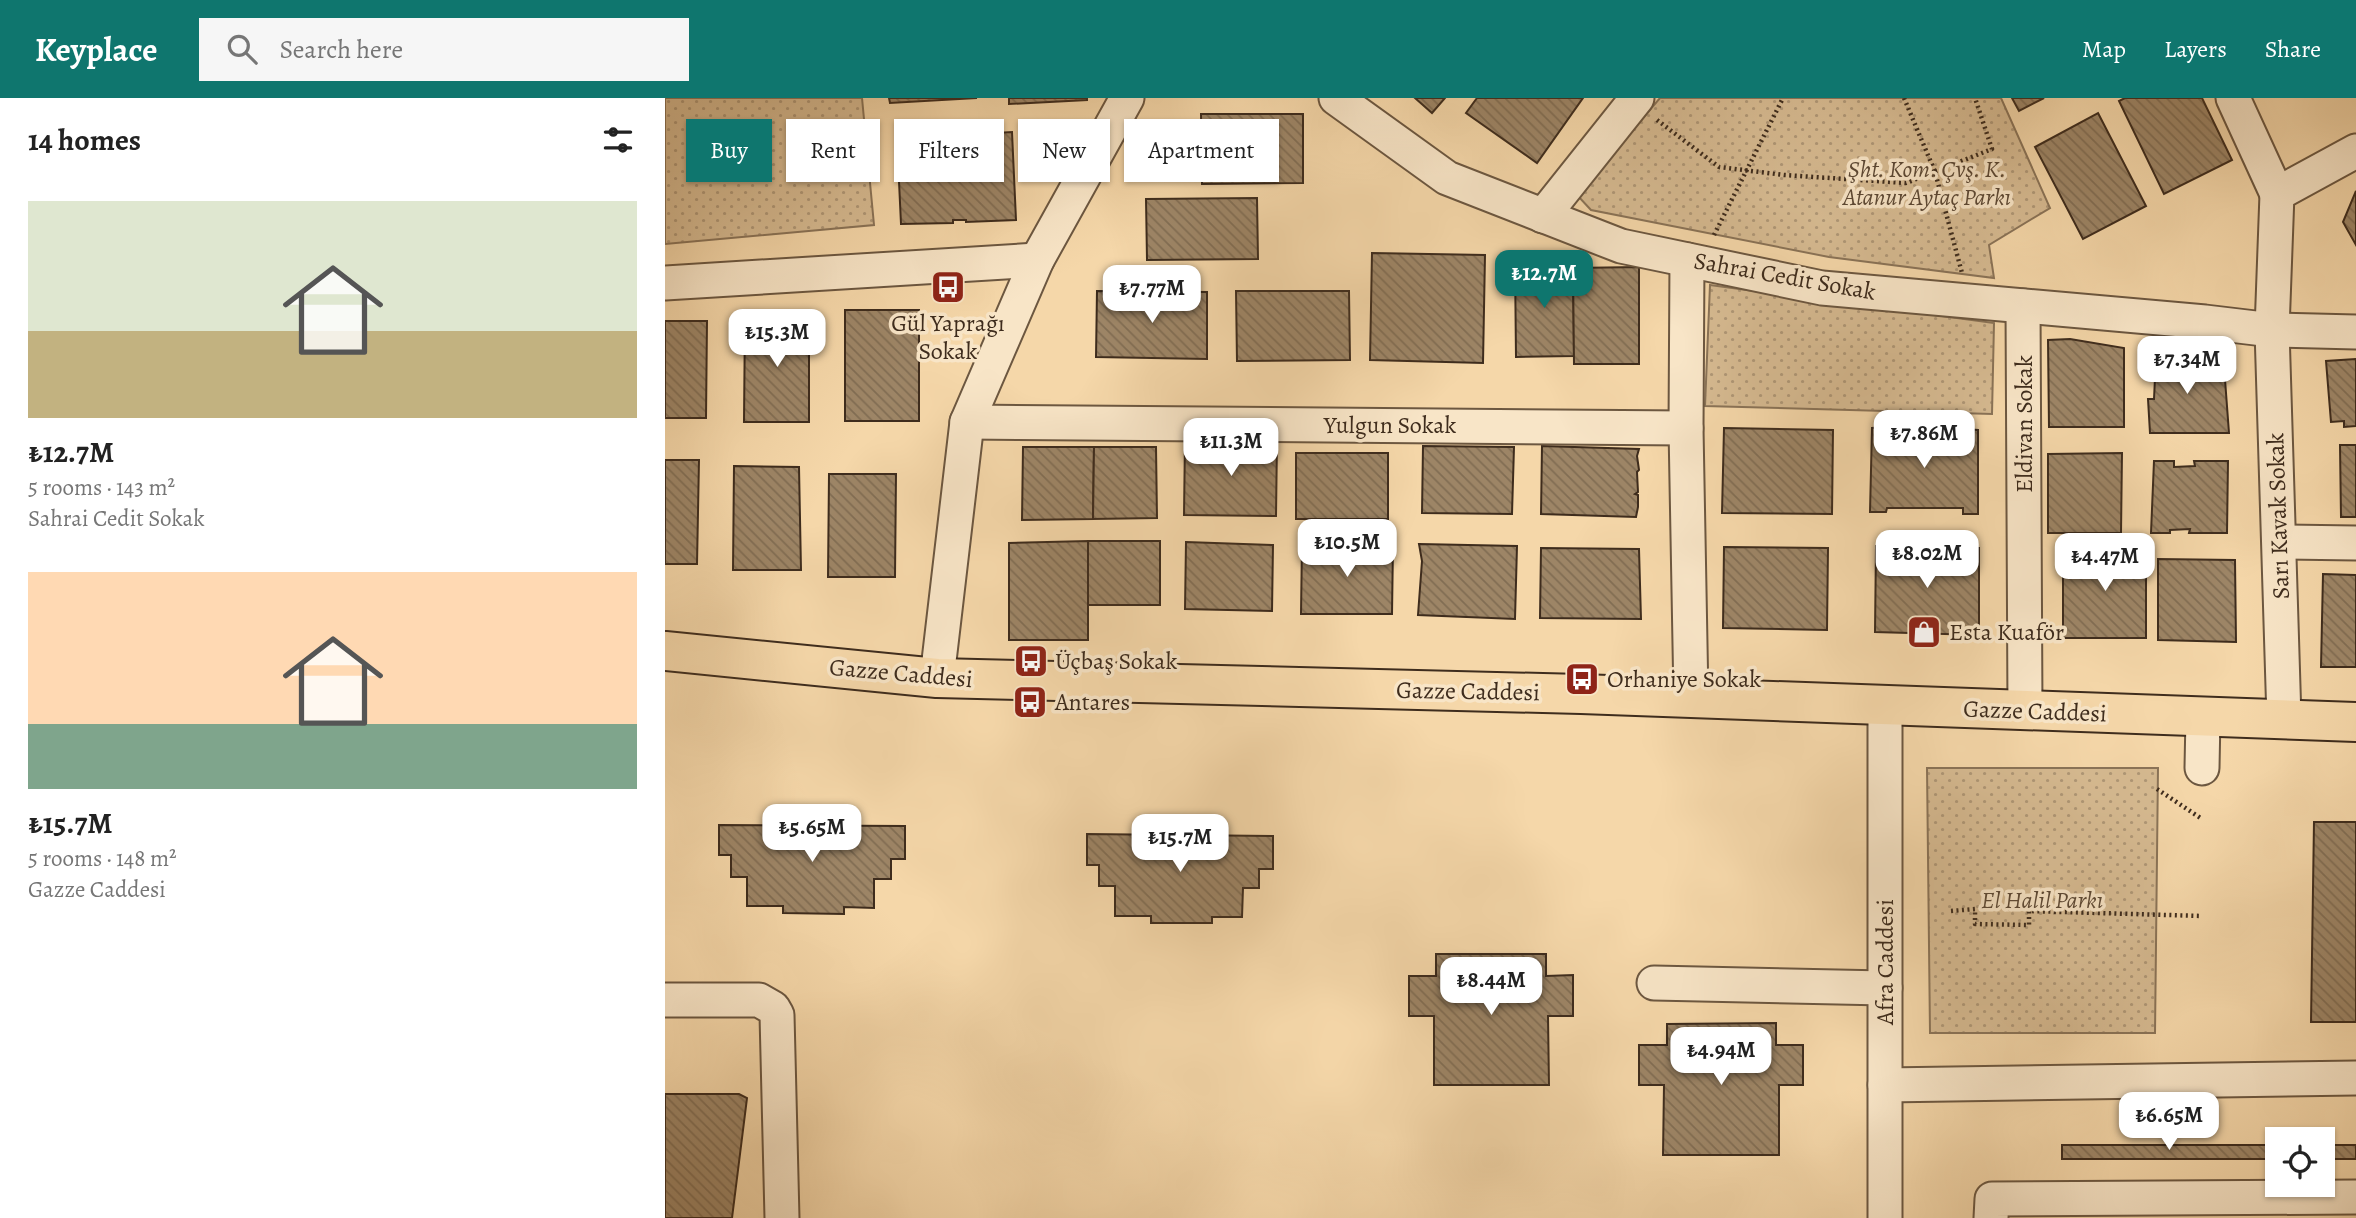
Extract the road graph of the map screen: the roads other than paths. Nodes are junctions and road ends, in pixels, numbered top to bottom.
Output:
1 (1127, 98) edge
2 (1336, 98) edge
3 (2233, 98) edge
4 (1635, 100) edge
5 (2356, 151) edge
6 (2277, 194) junction
7 (1543, 216) junction
8 (1038, 260) junction
9 (1694, 261) junction
10 (665, 283) edge
11 (2023, 306) junction
12 (2272, 330) junction
13 (2356, 332) edge
14 (967, 422) junction
15 (1686, 428) junction
16 (2280, 542) junction
17 (2356, 543) edge
18 (665, 651) edge
19 (937, 678) junction
20 (1691, 698) junction
21 (1885, 706) junction
22 (2025, 711) junction
23 (2203, 717) junction
24 (2284, 719) junction
25 (2356, 722) edge
26 (2202, 768) dead end
27 (1654, 983) dead end
28 (1885, 988) junction
29 (665, 1000) edge
30 (2356, 1078) edge
31 (1885, 1085) junction
32 (2356, 1197) edge
33 (782, 1218) edge
34 (1885, 1218) edge
35 (1991, 1218) edge

1 - 8 street
2 - 7 street, Sahrai Cedit Sokak
3 - 6 street
4 - 7 street
5 - 6 street
6 - 12 street, Sarı Kavak Sokak
7 - 9 street, Sahrai Cedit Sokak
8 - 10 street
8 - 14 street
9 - 11 street, Sahrai Cedit Sokak
9 - 15 street
11 - 12 street, Sahrai Cedit Sokak
11 - 22 street, Eldivan Sokak
12 - 13 street, Sahrai Cedit Sokak
12 - 16 street, Sarı Kavak Sokak
14 - 15 street, Yulgun Sokak
14 - 19 street
15 - 20 street
16 - 17 street
16 - 24 street, Sarı Kavak Sokak
18 - 19 main road, Gazze Caddesi
19 - 20 main road, Gazze Caddesi
20 - 21 main road, Gazze Caddesi
21 - 22 main road, Gazze Caddesi
21 - 28 street, Afra Caddesi
22 - 23 main road, Gazze Caddesi
23 - 24 main road, Gazze Caddesi
23 - 26 street
24 - 25 main road, Gazze Caddesi
27 - 28 street
28 - 31 street, Afra Caddesi
29 - 33 street
30 - 31 street
31 - 34 street, Afra Caddesi
32 - 35 street

